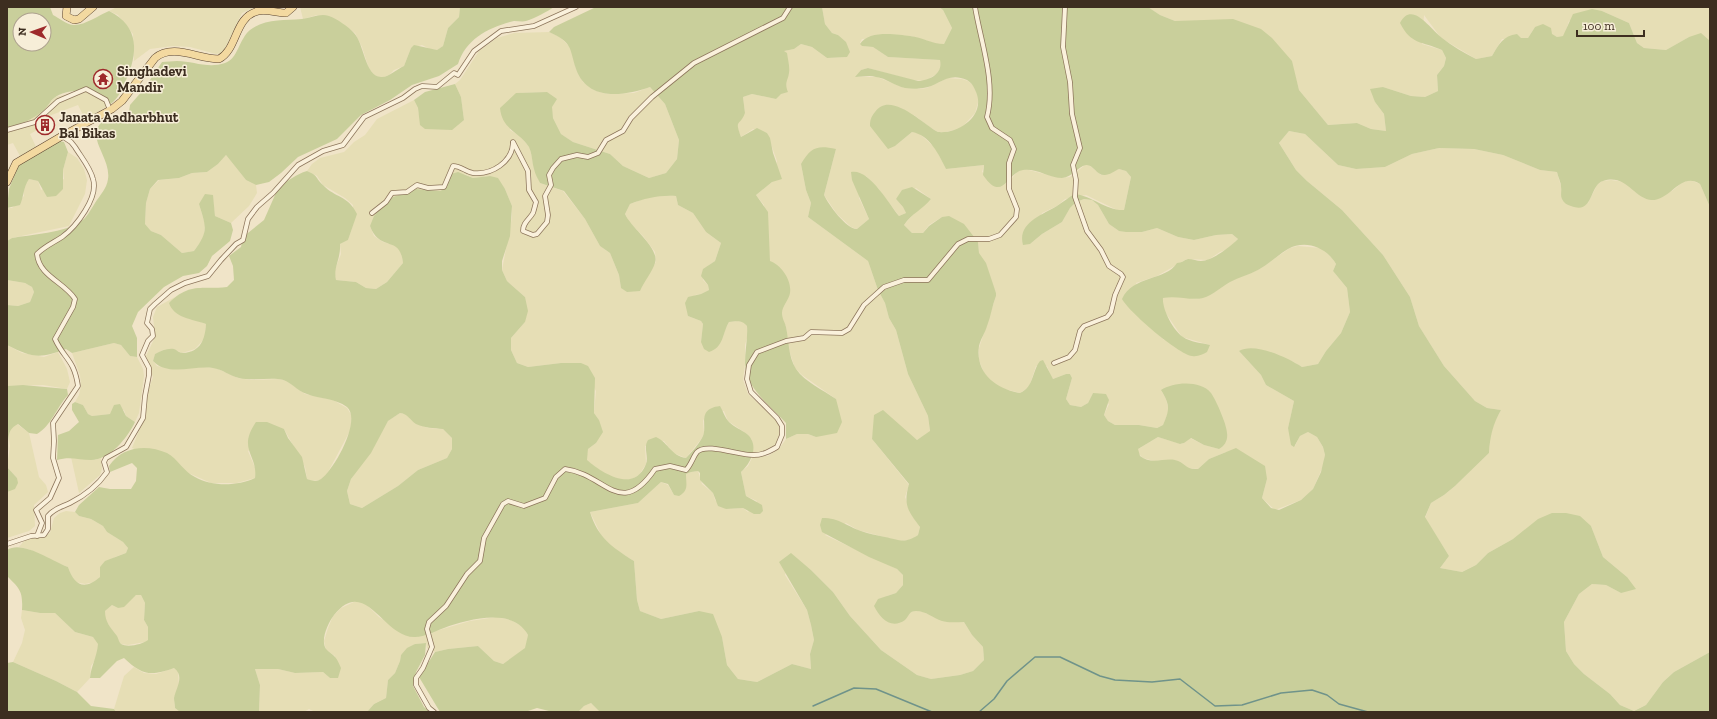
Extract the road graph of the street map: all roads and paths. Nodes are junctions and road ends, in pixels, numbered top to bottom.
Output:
1 (67, 7) edge
2 (93, 7) edge
3 (293, 7) edge
4 (576, 7) edge
5 (790, 7) edge
6 (975, 7) edge
7 (1065, 7) edge
8 (110, 110) junction
9 (7, 130) edge
10 (62, 136) junction
11 (7, 182) edge
12 (372, 213) dead end
13 (1054, 363) dead end
14 (37, 536) junction
15 (7, 544) edge
16 (434, 712) edge

1 - 2 main road
3 - 8 main road
4 - 14 street
5 - 12 street
6 - 16 street
7 - 13 street
8 - 9 street
8 - 10 main road
10 - 11 main road
10 - 14 street
14 - 15 street

